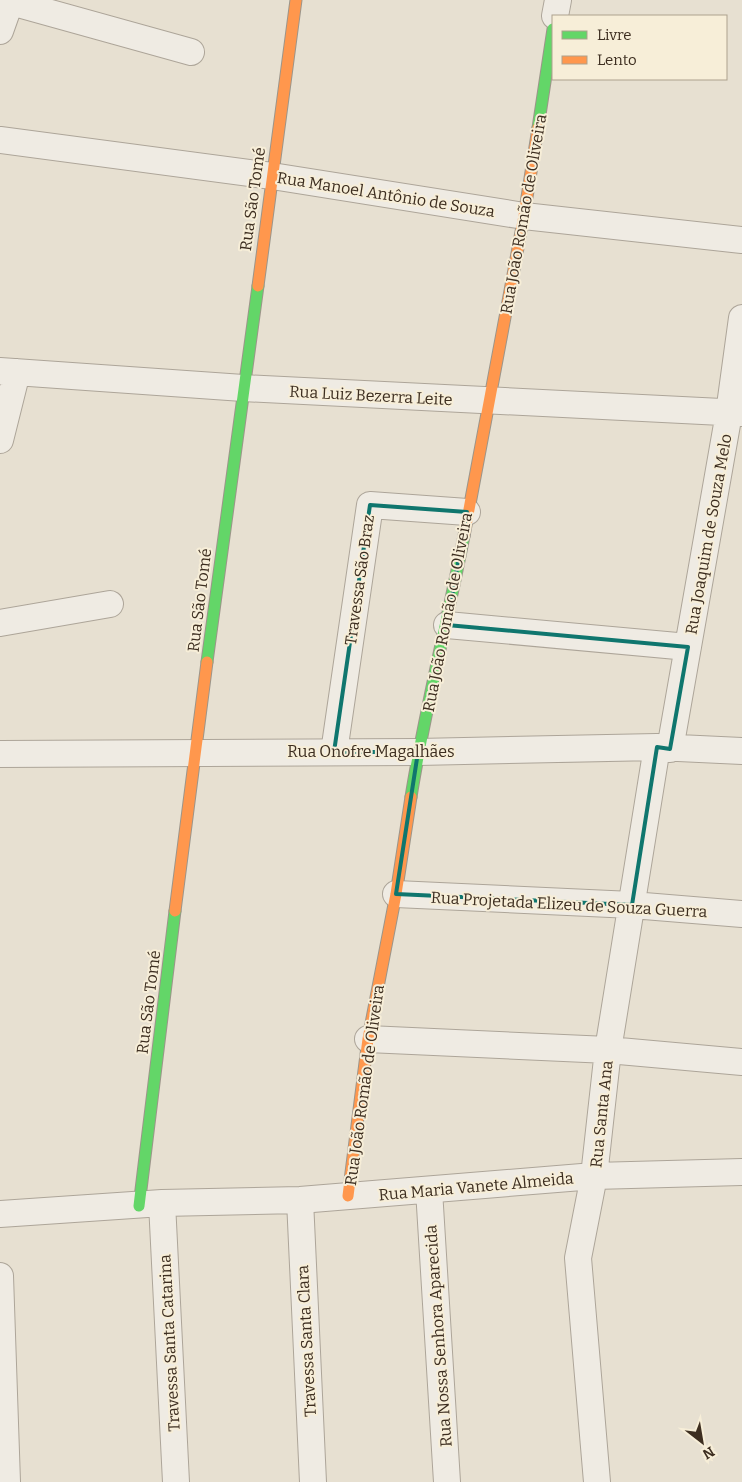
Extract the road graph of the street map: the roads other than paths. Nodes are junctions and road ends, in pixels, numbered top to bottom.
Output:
1 (296, 0) edge
2 (558, 0) edge
3 (11, 1) edge
4 (555, 15) edge
5 (0, 31) edge
6 (552, 35) edge
7 (191, 52) dead end
8 (0, 140) edge
9 (272, 176) junction
10 (524, 216) junction
11 (742, 240) edge
12 (742, 318) edge
13 (8, 372) edge
14 (243, 388) junction
15 (489, 402) junction
16 (735, 413) edge
17 (0, 440) edge
18 (467, 512) junction
19 (110, 604) dead end
20 (0, 624) edge
21 (448, 625) junction
22 (688, 647) junction
23 (664, 748) junction
24 (195, 751) junction
25 (742, 751) edge
26 (334, 752) junction
27 (418, 752) junction
28 (0, 754) edge
29 (396, 894) junction
30 (632, 906) junction
31 (742, 914) edge
32 (368, 1039) junction
33 (608, 1050) junction
34 (742, 1062) edge
35 (742, 1172) edge
36 (594, 1176) junction
37 (429, 1190) junction
38 (348, 1196) junction
39 (300, 1200) junction
40 (151, 1204) junction
41 (0, 1214) edge
42 (0, 1276) edge
43 (7, 1482) edge
44 (176, 1482) edge
45 (313, 1482) edge
46 (448, 1482) edge
47 (597, 1482) edge

1 - 9 street, Rua São Tomé
2 - 4 street
3 - 5 street
3 - 7 street
6 - 10 street, Rua João Romão de Oliveira
8 - 9 street, Rua Manoel Antônio de Souza
9 - 10 street, Rua Manoel Antônio de Souza
9 - 14 street, Rua São Tomé
10 - 11 street, Rua Manoel Antônio de Souza
10 - 15 street, Rua João Romão de Oliveira
12 - 16 street, Rua Joaquim de Souza Melo
13 - 14 street, Rua Luiz Bezerra Leite
13 - 17 street
14 - 15 street, Rua Luiz Bezerra Leite
14 - 24 street, Rua São Tomé
15 - 16 street, Rua Luiz Bezerra Leite
15 - 18 street, Rua João Romão de Oliveira
16 - 22 street, Rua Joaquim de Souza Melo
18 - 21 street, Rua João Romão de Oliveira
18 - 26 street, Travessa São Braz
19 - 20 street
21 - 22 street
21 - 27 street, Rua João Romão de Oliveira
22 - 23 street, Rua Joaquim de Souza Melo
23 - 25 street, Rua Onofre Magalhães
23 - 27 street, Rua Onofre Magalhães
23 - 30 street, Rua Santa Ana
24 - 26 street, Rua Onofre Magalhães
24 - 28 street, Rua Onofre Magalhães
24 - 40 street, Rua São Tomé
26 - 27 street, Rua Onofre Magalhães
27 - 29 street, Rua João Romão de Oliveira
29 - 30 street, Rua Projetada Elizeu de Souza Guerra
29 - 32 street, Rua João Romão de Oliveira
30 - 31 street, Rua Projetada Elizeu de Souza Guerra
30 - 33 street, Rua Santa Ana
32 - 33 street
32 - 38 street, Rua João Romão de Oliveira
33 - 34 street
33 - 36 street, Rua Santa Ana
35 - 36 street, Rua Maria Vanete Almeida
36 - 37 street, Rua Maria Vanete Almeida
36 - 47 street, Rua Santa Ana
37 - 38 street, Rua Maria Vanete Almeida
37 - 46 street, Rua Nossa Senhora Aparecida
38 - 39 street, Rua Maria Vanete Almeida
39 - 40 street, Rua Maria Vanete Almeida
39 - 45 street, Travessa Santa Clara
40 - 41 street, Rua Maria Vanete Almeida
40 - 44 street, Travessa Santa Catarina
42 - 43 street

